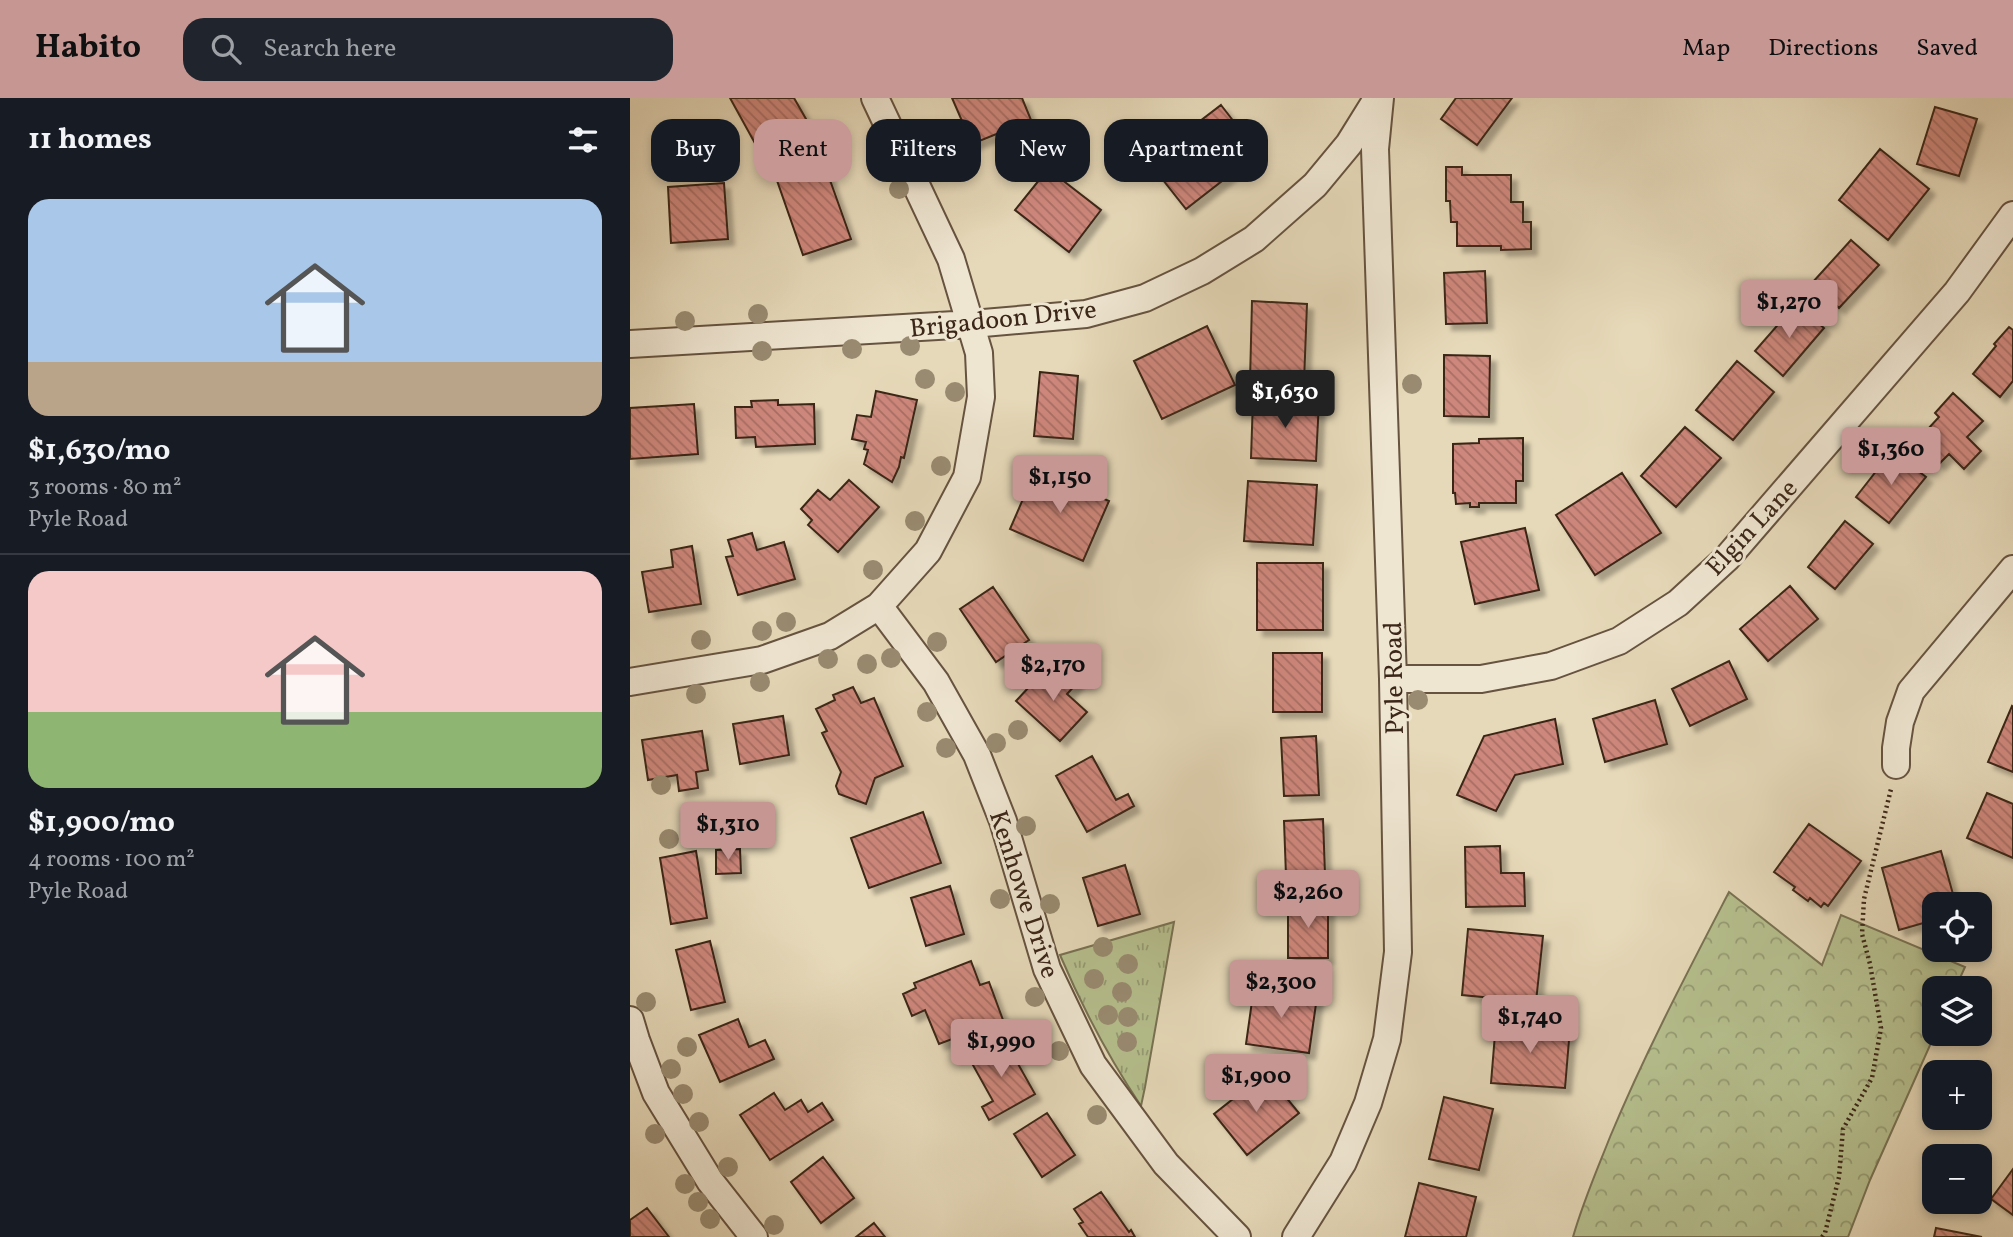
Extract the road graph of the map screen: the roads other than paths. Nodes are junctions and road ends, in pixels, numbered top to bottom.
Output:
1 (875, 98) edge
2 (1379, 98) edge
3 (2013, 215) edge
4 (972, 324) junction
5 (630, 344) edge
6 (2013, 569) edge
7 (879, 606) junction
8 (1394, 678) junction
9 (630, 682) edge
10 (1896, 765) road end
11 (630, 1020) edge
12 (754, 1237) edge
13 (1237, 1237) edge
14 (1296, 1237) edge

1 - 4 street
2 - 4 street, Brigadoon Drive
2 - 8 street, Pyle Road
3 - 8 street, Elgin Lane
4 - 5 street, Brigadoon Drive
4 - 7 street
6 - 10 street
7 - 9 street
7 - 13 street, Kenhowe Drive
8 - 14 street, Pyle Road
11 - 12 street

